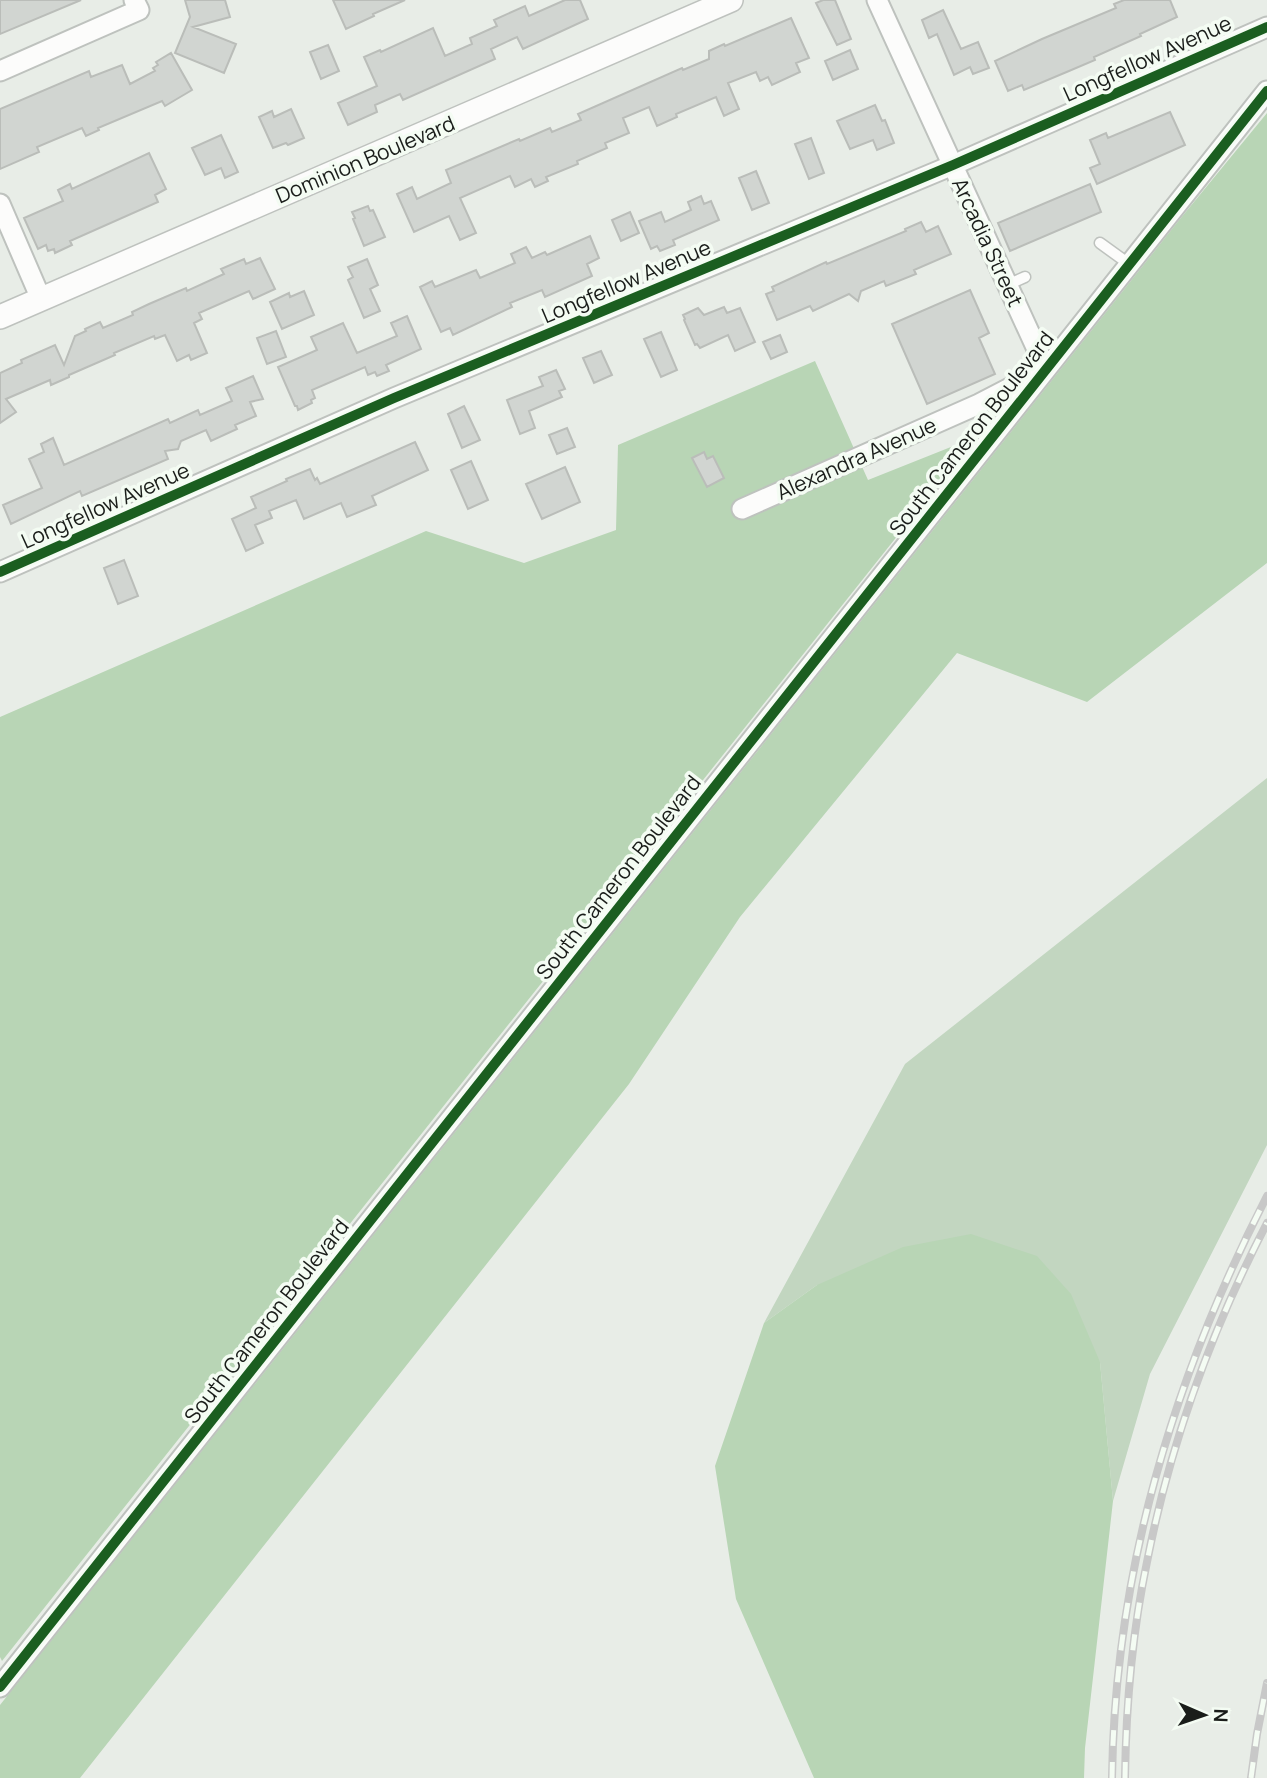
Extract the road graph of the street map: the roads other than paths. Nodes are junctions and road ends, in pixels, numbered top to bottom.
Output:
1 (134, 0) edge
2 (731, 0) edge
3 (877, 0) edge
4 (1267, 27) edge
5 (0, 71) edge
6 (1267, 91) edge
7 (953, 165) junction
8 (0, 204) edge
9 (1100, 243) dead end
10 (1129, 264) junction
11 (41, 299) junction
12 (0, 317) edge
13 (1046, 369) junction
14 (742, 509) dead end
15 (0, 572) edge
16 (0, 1687) edge

1 - 5 street
2 - 11 street, Dominion Boulevard
3 - 7 street, Arcadia Street
4 - 7 street, Longfellow Avenue
6 - 10 street, South Cameron Boulevard
7 - 13 street, Arcadia Street
7 - 15 street, Longfellow Avenue
8 - 11 street
9 - 10 lane
10 - 13 street, South Cameron Boulevard
11 - 12 street, Dominion Boulevard
13 - 14 street, Alexandra Avenue
13 - 16 street, South Cameron Boulevard

